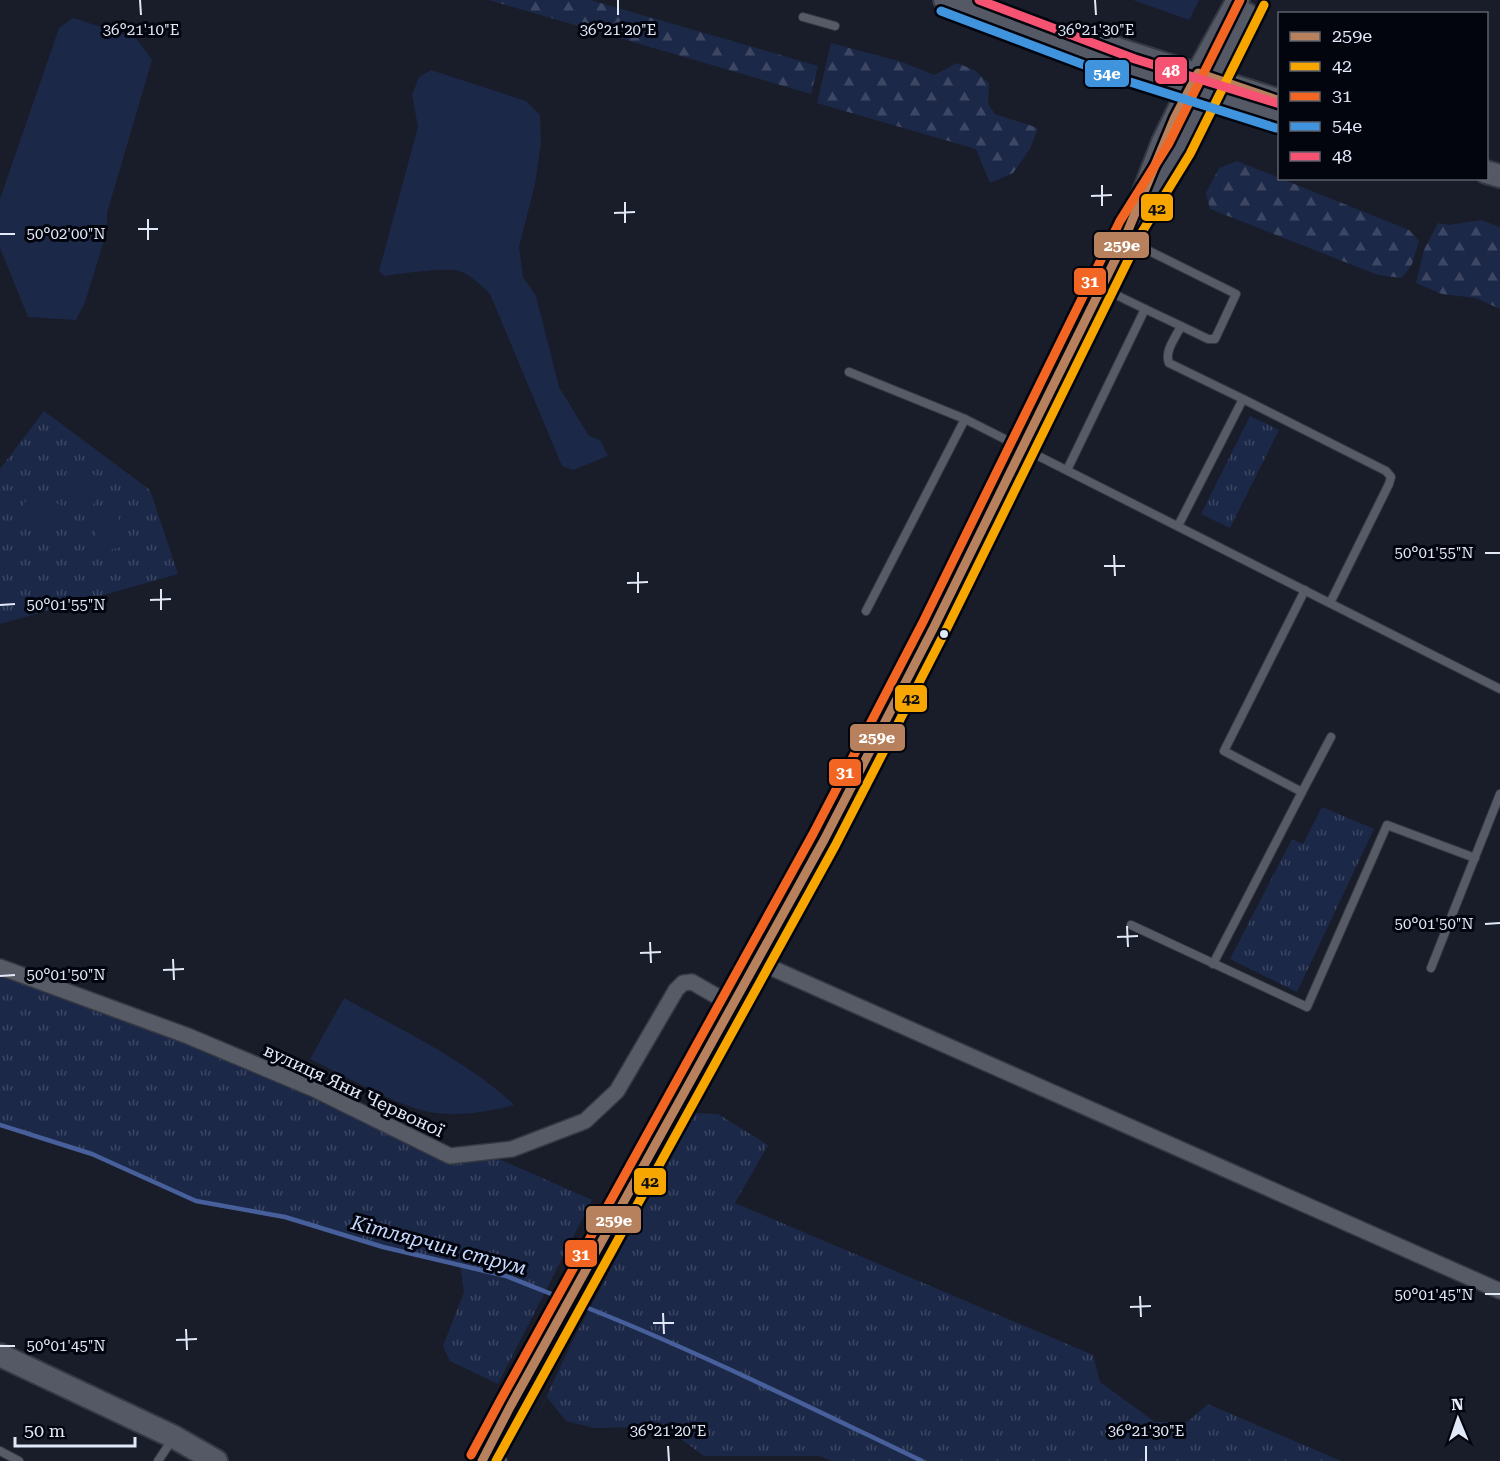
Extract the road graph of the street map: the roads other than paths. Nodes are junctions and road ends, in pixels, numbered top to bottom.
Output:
1 (945, 0) edge
2 (950, 0) edge
3 (1238, 0) edge
4 (1253, 0) edge
5 (803, 16) dead end
6 (836, 26) dead end
7 (1202, 84) junction
8 (1278, 101) edge
9 (1278, 116) edge
10 (1128, 233) junction
11 (1101, 288) junction
12 (1145, 309) junction
13 (1180, 326) junction
14 (849, 372) dead end
15 (1243, 399) junction
16 (965, 419) junction
17 (1023, 448) junction
18 (1066, 470) junction
19 (1178, 526) junction
20 (1305, 590) junction
21 (1330, 603) junction
22 (866, 611) dead end
23 (1500, 689) edge
24 (1331, 737) dead end
25 (1302, 792) junction
26 (1500, 794) edge
27 (1475, 858) junction
28 (1131, 925) dead end
29 (756, 961) junction
30 (1213, 964) junction
31 (0, 967) edge
32 (1431, 968) dead end
33 (732, 1005) junction
34 (1500, 1291) edge
35 (0, 1355) edge
36 (174, 1437) junction
37 (0, 1452) edge
38 (492, 1456) edge
39 (19, 1461) edge
40 (158, 1461) edge
41 (216, 1461) edge

1 - 7 main road
2 - 7 main road
3 - 7 main road
4 - 7 main road
5 - 6 lane
7 - 8 main road
7 - 9 main road
7 - 10 main road
10 - 11 main road
10 - 13 lane
11 - 12 lane
11 - 17 main road
12 - 13 lane
12 - 18 lane
13 - 15 lane
14 - 16 lane
15 - 19 lane
15 - 21 lane
16 - 17 lane
16 - 22 lane
17 - 18 lane
17 - 29 main road
18 - 19 lane
19 - 20 lane
20 - 21 lane
20 - 25 lane
21 - 23 lane
24 - 25 lane
25 - 30 lane
26 - 27 lane
27 - 30 lane
27 - 32 lane
28 - 30 lane
29 - 33 main road
29 - 34 street
31 - 33 street, вулиця Яни Червоної
33 - 38 main road
35 - 36 main road
36 - 40 lane
36 - 41 main road
37 - 39 lane

